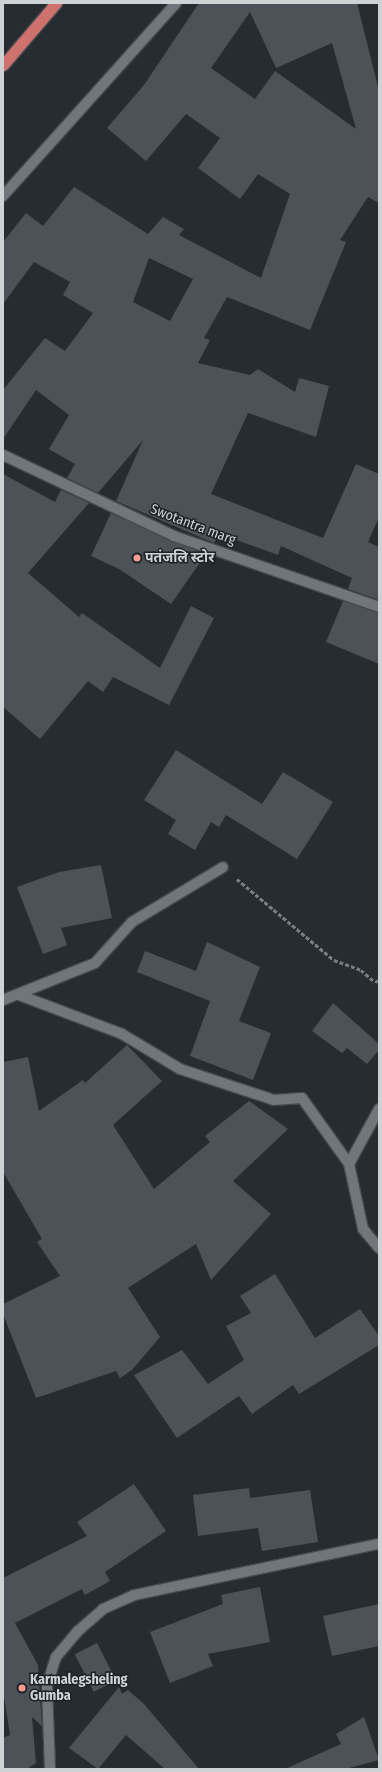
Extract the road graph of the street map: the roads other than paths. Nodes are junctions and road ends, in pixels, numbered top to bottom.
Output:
1 (56, 3) edge
2 (176, 3) edge
3 (3, 65) edge
4 (3, 196) edge
5 (3, 455) edge
6 (379, 608) edge
7 (223, 867) road end
8 (19, 994) junction
9 (3, 1000) edge
10 (379, 1109) edge
11 (349, 1164) junction
12 (379, 1248) edge
13 (379, 1544) edge
14 (50, 1769) edge

1 - 3 highway
2 - 4 street
5 - 6 street, Swotantra marg
7 - 8 street
8 - 9 street
8 - 11 street
10 - 11 street
11 - 12 street
13 - 14 street

